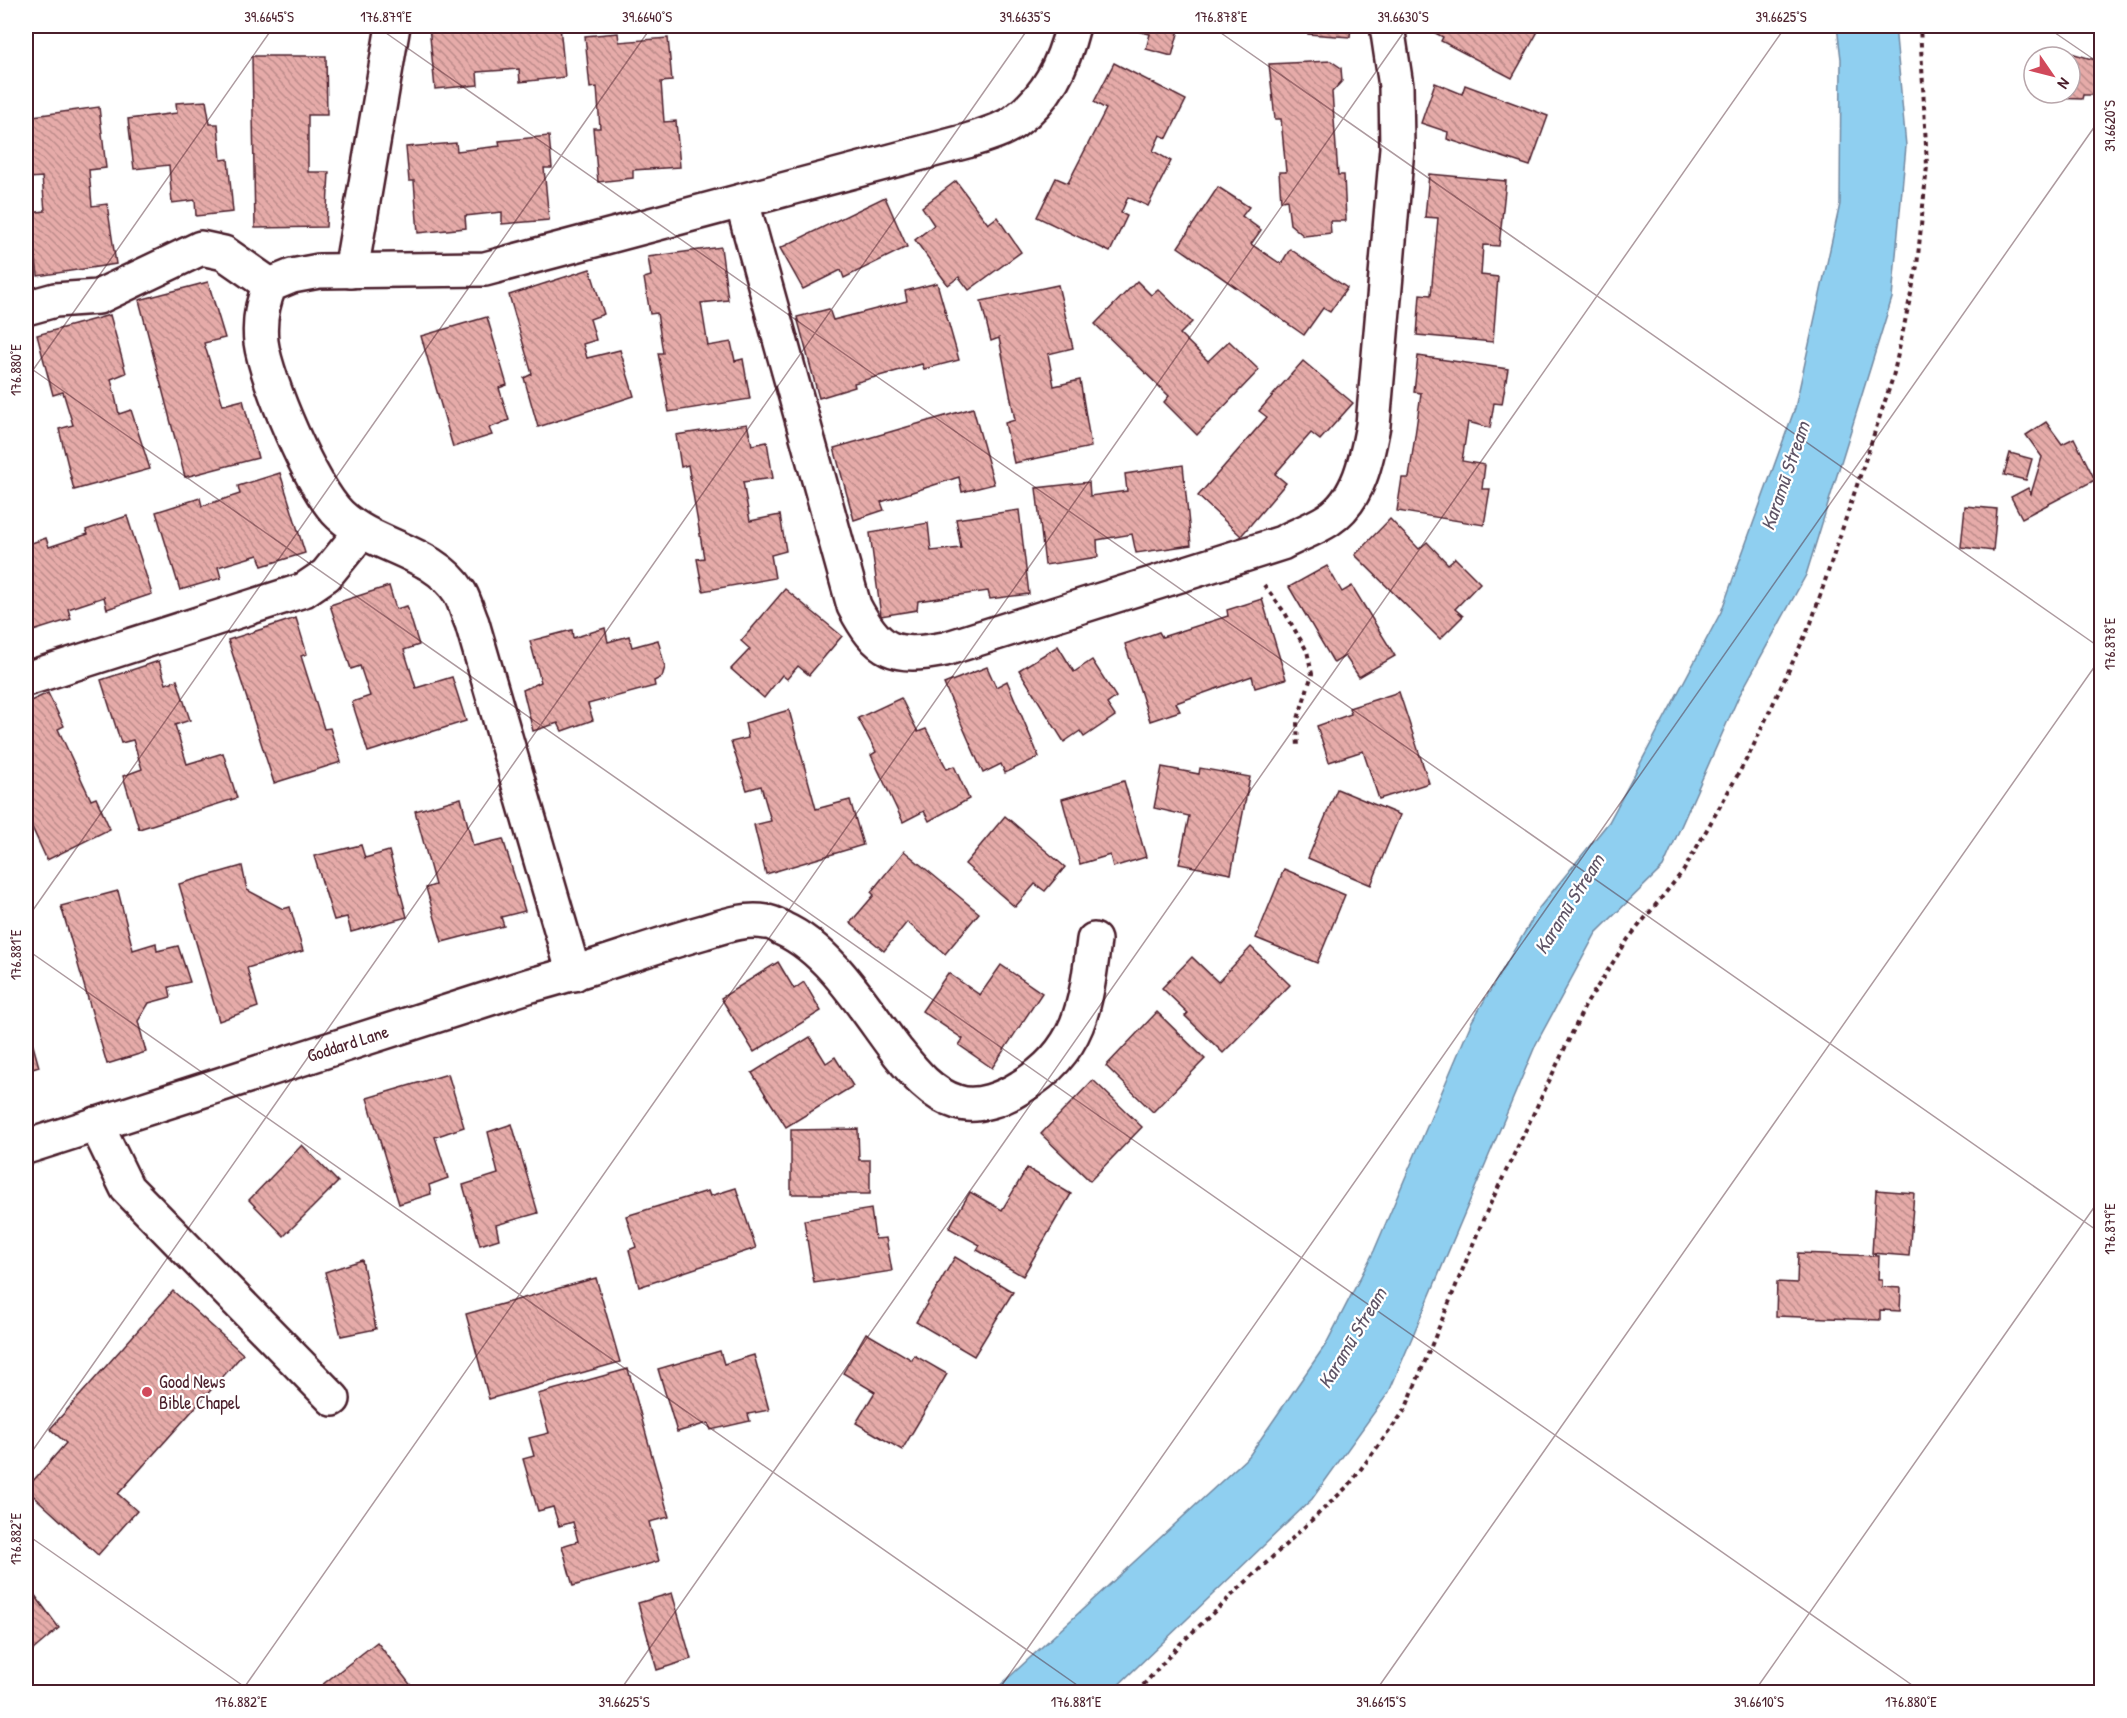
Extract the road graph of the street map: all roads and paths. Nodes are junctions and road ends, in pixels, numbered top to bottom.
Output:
1 (393, 26) edge
2 (1073, 26) edge
3 (1387, 26) edge
4 (1920, 26) edge
5 (742, 202) junction
6 (351, 271) junction
7 (270, 285) junction
8 (26, 308) edge
9 (361, 532) junction
10 (1242, 555) junction
11 (26, 679) edge
12 (1298, 749) dead end
13 (1094, 940) dead end
14 (574, 974) junction
15 (96, 1124) junction
16 (26, 1147) edge
17 (333, 1399) dead end
18 (1137, 1692) edge

1 - 6 street
2 - 5 street
3 - 10 street
4 - 18 path
5 - 6 street
5 - 10 street
6 - 7 street
7 - 8 street
7 - 9 street
9 - 11 street
9 - 14 street
10 - 12 path
13 - 14 street, Goddard Lane
14 - 15 street, Goddard Lane
15 - 16 street, Goddard Lane
15 - 17 street

